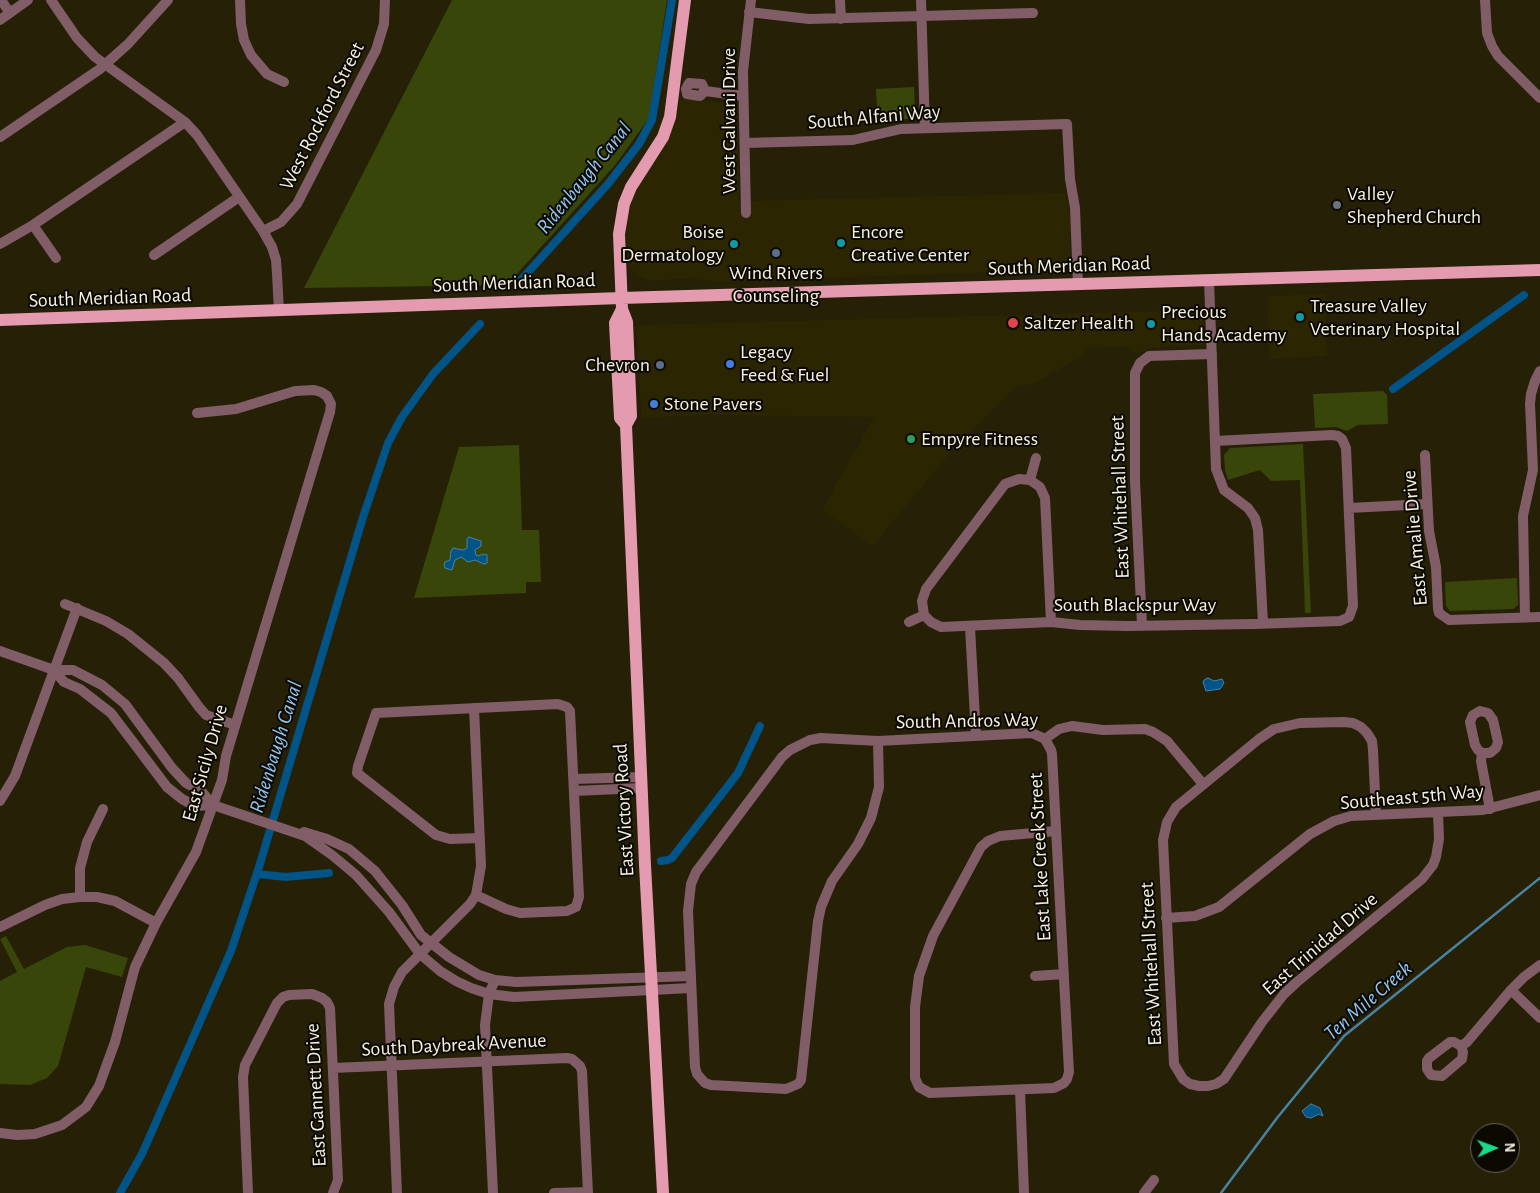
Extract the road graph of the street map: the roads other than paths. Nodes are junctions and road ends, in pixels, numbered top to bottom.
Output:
1 (1, 0) edge
2 (28, 0) edge
3 (50, 0) edge
4 (168, 0) edge
5 (240, 0) edge
6 (385, 0) edge
7 (686, 0) edge
8 (751, 0) edge
9 (840, 0) edge
10 (921, 0) edge
11 (1485, 0) edge
12 (749, 12) junction
13 (10, 13) junction
14 (1033, 13) dead end
15 (922, 16) junction
16 (841, 19) junction
17 (0, 20) edge
18 (106, 64) junction
19 (284, 82) dead end
20 (680, 88) junction
21 (743, 96) junction
22 (1540, 98) edge
23 (185, 122) junction
24 (925, 128) junction
25 (0, 137) edge
26 (745, 143) junction
27 (239, 197) junction
28 (746, 213) dead end
29 (33, 225) junction
30 (262, 231) junction
31 (0, 244) edge
32 (154, 255) dead end
33 (56, 258) dead end
34 (1540, 270) edge
35 (1209, 280) junction
36 (1078, 285) junction
37 (622, 304) junction
38 (279, 311) junction
39 (0, 320) edge
40 (1212, 354) junction
41 (1540, 371) edge
42 (198, 413) dead end
43 (1215, 441) junction
44 (1425, 455) dead end
45 (1036, 458) dead end
46 (1030, 480) junction
47 (1427, 504) junction
48 (1348, 508) junction
49 (65, 604) dead end
50 (77, 608) junction
51 (924, 615) junction
52 (1525, 617) junction
53 (1540, 617) edge
54 (909, 622) dead end
55 (1051, 622) junction
56 (1263, 623) junction
57 (1142, 625) junction
58 (970, 627) junction
59 (0, 651) edge
60 (54, 670) junction
61 (474, 708) junction
62 (235, 725) junction
63 (976, 736) junction
64 (1045, 739) junction
65 (878, 741) junction
66 (1482, 753) dead end
67 (574, 779) junction
68 (641, 783) junction
69 (1203, 784) junction
70 (574, 791) junction
71 (1540, 795) edge
72 (0, 801) edge
73 (213, 805) junction
74 (103, 809) dead end
75 (1490, 809) junction
76 (1438, 812) junction
77 (1376, 815) junction
78 (280, 828) junction
79 (1056, 831) junction
80 (480, 838) junction
81 (476, 895) junction
82 (80, 897) junction
83 (1166, 918) junction
84 (156, 923) junction
85 (0, 927) edge
86 (431, 943) junction
87 (420, 954) junction
88 (1540, 965) edge
89 (1064, 974) junction
90 (691, 976) junction
91 (1035, 976) dead end
92 (495, 980) junction
93 (652, 984) junction
94 (691, 988) junction
95 (1511, 990) junction
96 (489, 994) junction
97 (1540, 1018) edge
98 (1461, 1046) dead end
99 (487, 1061) junction
100 (392, 1066) junction
101 (333, 1068) junction
102 (1199, 1086) joint
103 (1020, 1090) junction
104 (0, 1133) edge
105 (1154, 1180) dead end
106 (588, 1192) edge
107 (248, 1193) edge
108 (333, 1193) edge
109 (397, 1193) edge
110 (493, 1193) edge
111 (554, 1193) edge
112 (664, 1193) edge
113 (1024, 1193) edge
114 (1144, 1193) edge

1 - 13 street
2 - 13 street
3 - 18 street
4 - 18 street
5 - 19 street
6 - 30 street, West Rockford Street
7 - 20 main road, East Victory Road
8 - 12 street, West Galvani Drive
9 - 16 street
10 - 15 street
11 - 22 street
12 - 16 street
12 - 21 street, West Galvani Drive
13 - 17 street
14 - 15 street
15 - 16 street
15 - 24 street
18 - 23 street
18 - 25 street
20 - 21 street
20 - 37 main road, East Victory Road
21 - 26 street, West Galvani Drive
23 - 27 street
23 - 29 street
24 - 26 street, South Alfani Way
24 - 36 street, South Alfani Way
26 - 28 street, West Galvani Drive
27 - 30 street
27 - 32 street
29 - 31 street
29 - 33 street
30 - 38 street
34 - 35 main road, South Meridian Road
35 - 36 main road, South Meridian Road
35 - 40 street
36 - 37 main road, South Meridian Road
37 - 38 main road, South Meridian Road
37 - 68 main road, East Victory Road
38 - 39 main road, South Meridian Road
40 - 43 street
40 - 57 street, East Whitehall Street
41 - 52 street
42 - 62 street, East Sicily Drive
43 - 48 street
43 - 56 street
44 - 47 street, East Amalie Drive
45 - 46 street
46 - 51 street
46 - 55 street
47 - 48 street
47 - 52 street, East Amalie Drive
48 - 56 street, South Blackspur Way
49 - 50 street
50 - 60 street
50 - 62 street
51 - 54 street
51 - 58 street, South Blackspur Way
52 - 53 street
55 - 57 street, South Blackspur Way
55 - 58 street, South Blackspur Way
56 - 57 street, South Blackspur Way
58 - 63 street
59 - 60 street
60 - 72 street
60 - 73 street
60 - 73 street
61 - 67 street
61 - 80 street
61 - 80 street
62 - 73 street, East Sicily Drive
63 - 64 street, South Andros Way
63 - 65 street, South Andros Way
64 - 69 street, South Andros Way
64 - 79 street, East Lake Creek Street
65 - 90 street, South Andros Way
65 - 94 street
66 - 75 street
67 - 68 street
67 - 70 street
68 - 70 street
68 - 93 main road, East Victory Road
69 - 77 street
69 - 83 street, East Whitehall Street
70 - 81 street
71 - 75 street, Southeast 5th Way
73 - 78 street
73 - 84 street, East Sicily Drive
74 - 82 street
75 - 76 street, Southeast 5th Way
76 - 77 street, Southeast 5th Way
76 - 102 street, East Trinidad Drive
77 - 83 street, Southeast 5th Way
78 - 86 street
78 - 87 street
79 - 89 street, East Lake Creek Street
79 - 103 street
80 - 81 street
81 - 86 street
82 - 84 street
82 - 85 street
83 - 102 street, East Whitehall Street
84 - 104 street, East Sicily Drive
86 - 87 street
86 - 92 street
87 - 96 street
87 - 100 street
88 - 95 street
89 - 91 street
89 - 103 street, East Lake Creek Street
90 - 93 street
90 - 94 street
92 - 93 street
92 - 96 street
93 - 94 street
93 - 96 street
93 - 112 main road, East Victory Road
95 - 97 street
95 - 98 street
96 - 99 street
99 - 100 street, South Daybreak Avenue
99 - 106 street, South Daybreak Avenue
99 - 110 street
100 - 101 street, South Daybreak Avenue
100 - 109 street
101 - 107 street, East Gannett Drive
101 - 108 street, East Gannett Drive
103 - 113 street
105 - 114 street
106 - 111 street

